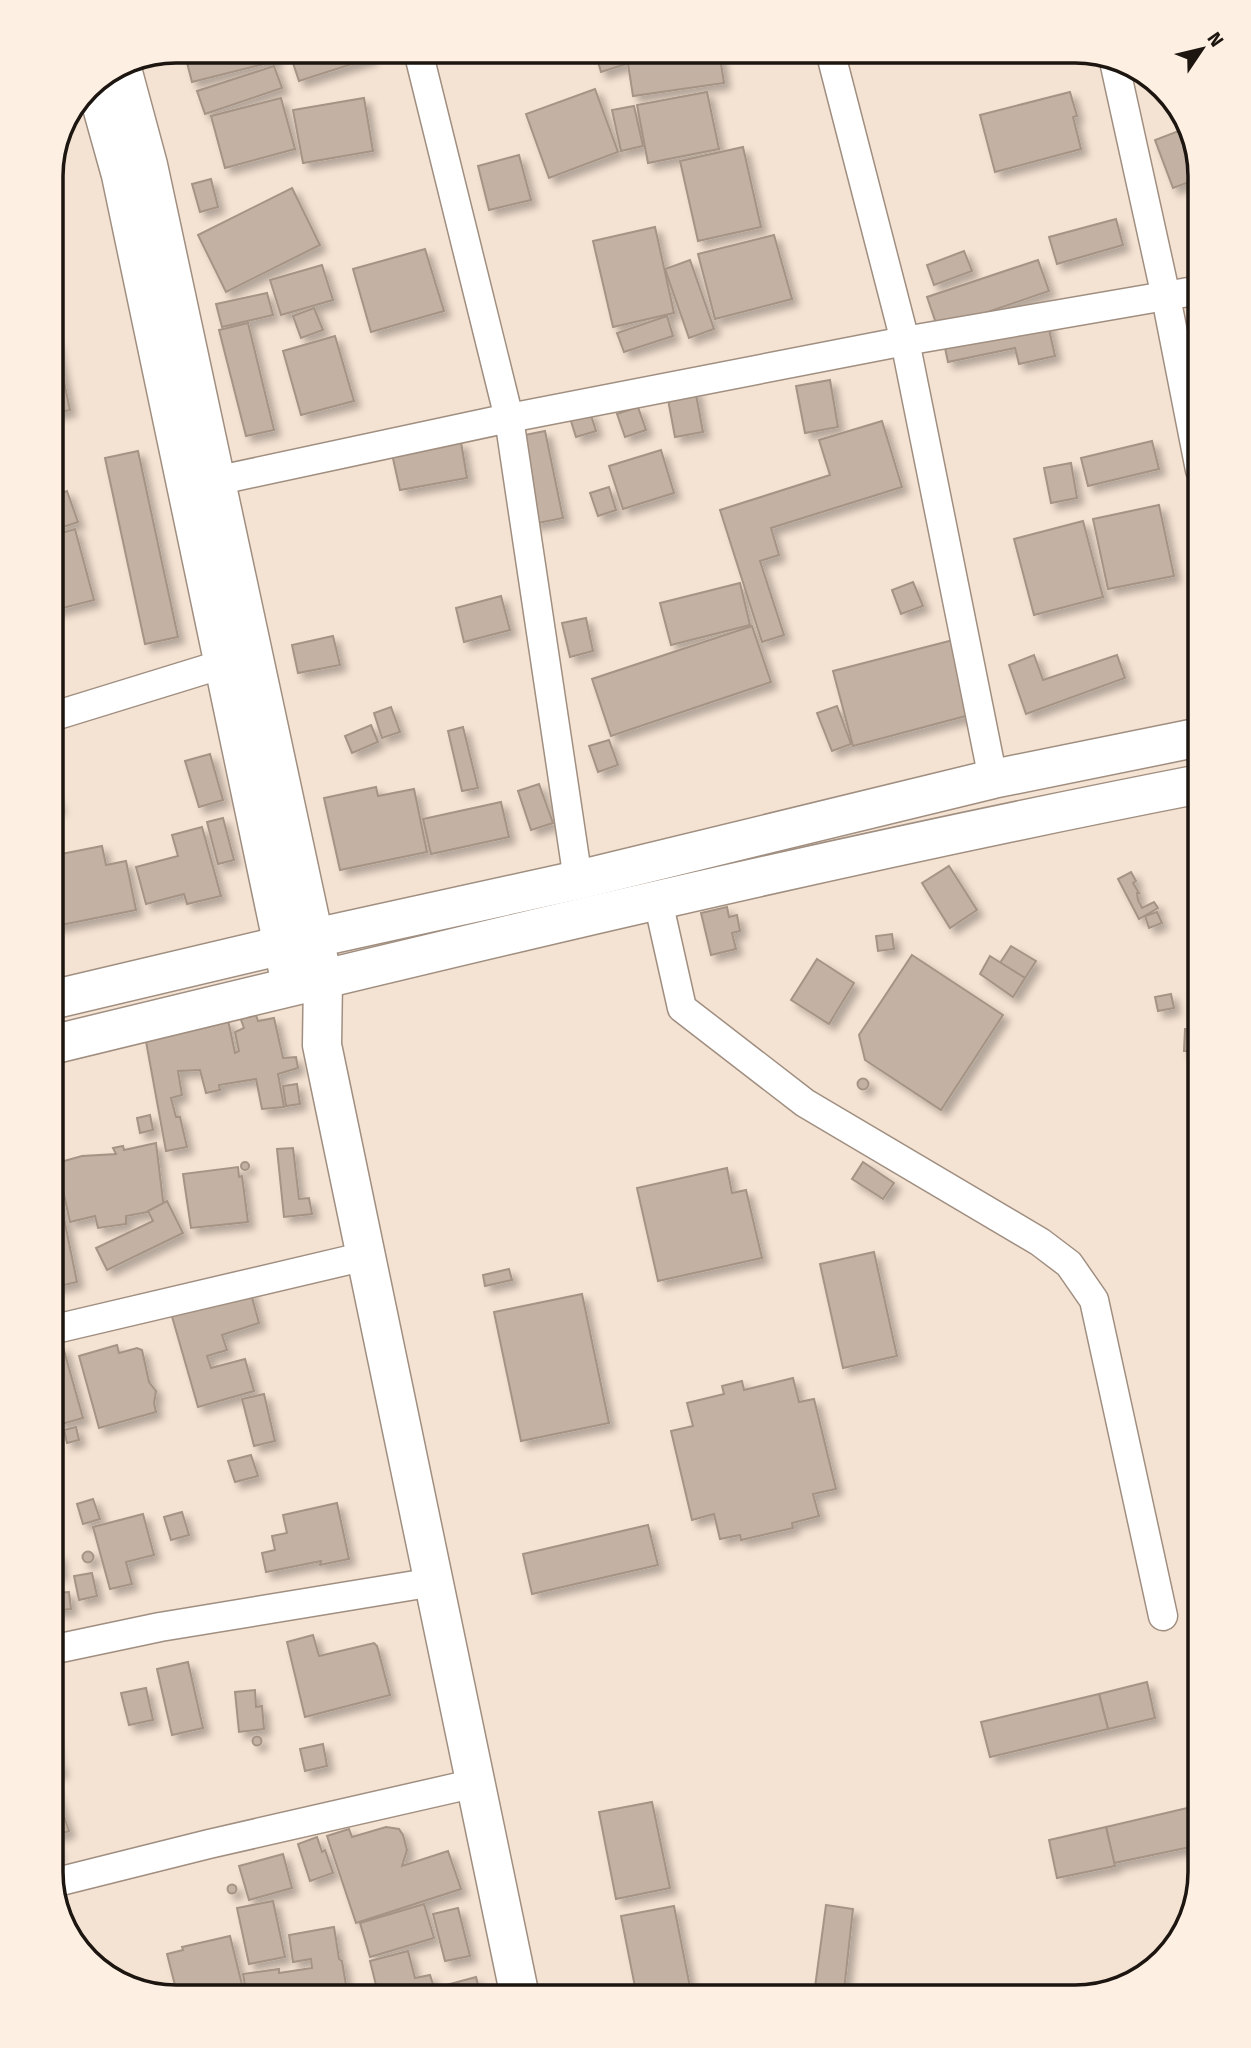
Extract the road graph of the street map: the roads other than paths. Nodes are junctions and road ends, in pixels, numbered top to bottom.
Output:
1 (421, 63) edge
2 (838, 63) edge
3 (1116, 71) edge
4 (124, 76) edge
5 (98, 94) edge
6 (1188, 292) edge
7 (1166, 297) junction
8 (905, 341) junction
9 (1188, 409) edge
10 (509, 418) junction
11 (215, 481) junction
12 (223, 664) junction
13 (63, 714) edge
14 (1188, 739) edge
15 (993, 779) junction
16 (1188, 786) edge
17 (578, 880) junction
18 (658, 901) junction
19 (298, 942) junction
20 (308, 983) junction
21 (63, 997) edge
22 (63, 1042) edge
23 (366, 1256) junction
24 (63, 1327) edge
25 (435, 1582) junction
26 (1163, 1616) dead end
27 (63, 1647) edge
28 (476, 1783) junction
29 (64, 1880) edge
30 (518, 1985) edge

1 - 10 street
2 - 8 street
3 - 7 street
4 - 11 main road
5 - 12 main road
6 - 7 street
7 - 8 street
7 - 9 street
8 - 10 street
8 - 15 street
10 - 11 street
10 - 17 street
11 - 19 main road
12 - 13 street
12 - 19 main road
14 - 15 main road
15 - 17 main road
16 - 18 main road
17 - 19 main road
18 - 20 main road
18 - 26 street
19 - 20 main road
19 - 21 main road
20 - 22 main road
20 - 23 main road
23 - 24 street
23 - 25 main road
25 - 27 street
25 - 28 main road
28 - 29 street
28 - 30 main road

